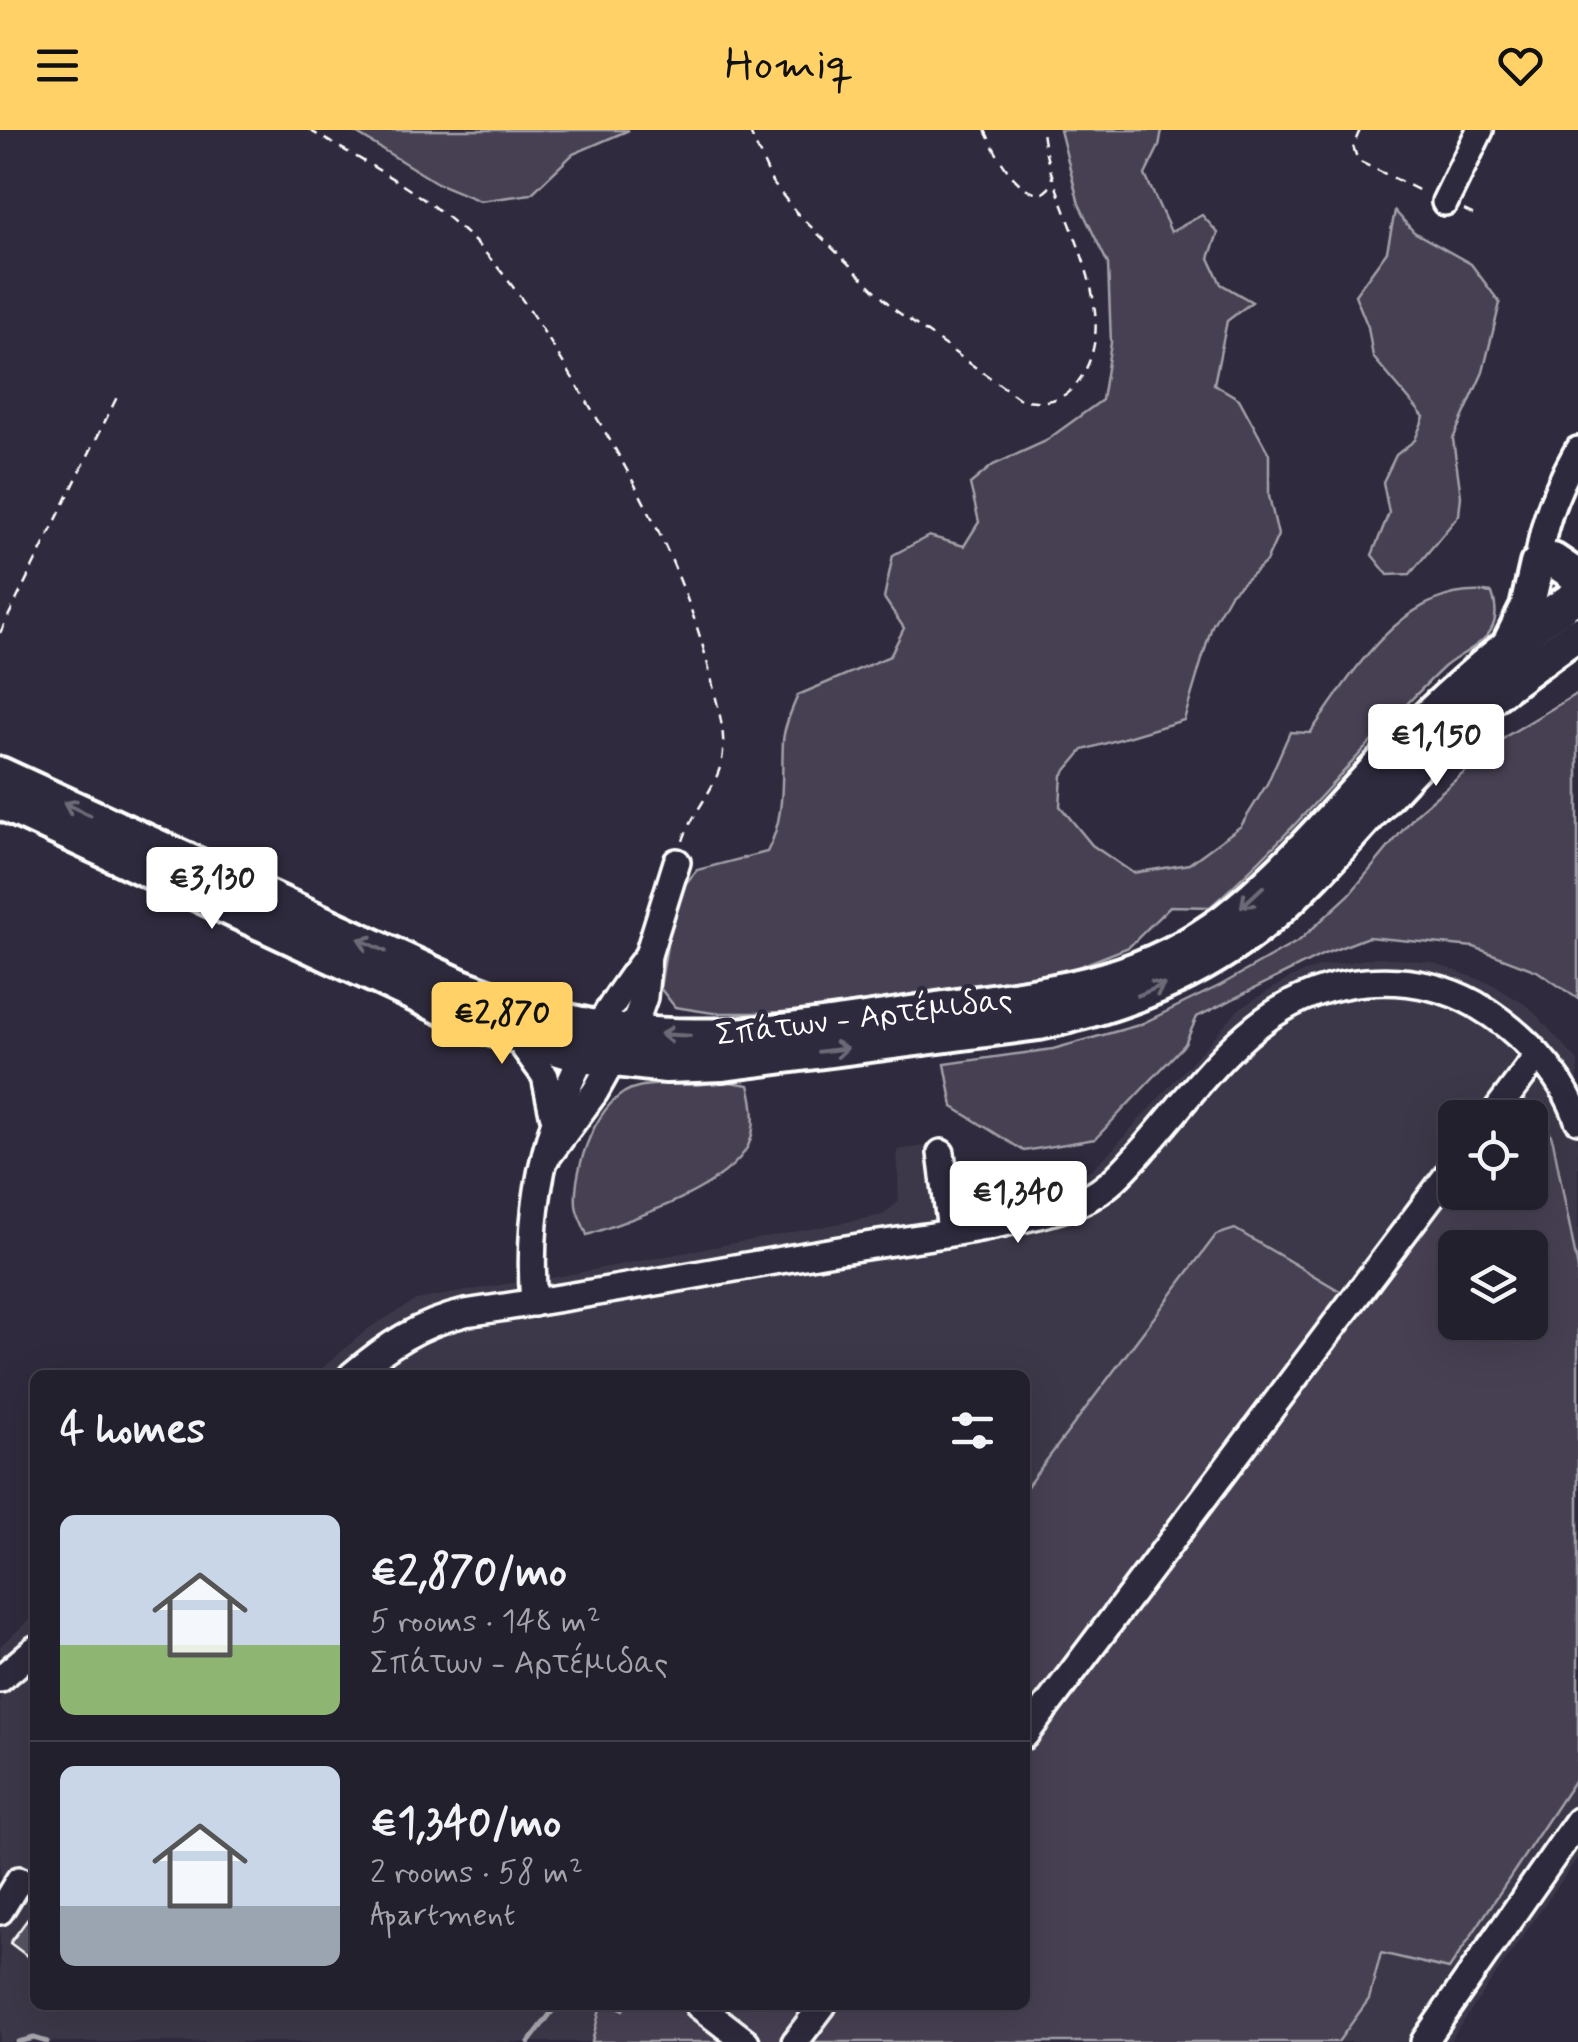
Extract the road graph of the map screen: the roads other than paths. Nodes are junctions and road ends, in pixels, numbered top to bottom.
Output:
1 (1480, 130) edge
2 (1445, 202) road end
3 (1578, 450) edge
4 (1566, 599) edge
5 (1506, 648) junction
6 (0, 774) edge
7 (0, 802) edge
8 (677, 862) road end
9 (518, 1039) junction
10 (605, 1045) junction
11 (1538, 1056) junction
12 (1504, 1100) edge
13 (554, 1118) junction
14 (1578, 1120) edge
15 (941, 1153) dead end
16 (544, 1161) junction
17 (1438, 1187) edge
18 (951, 1231) junction
19 (534, 1303) junction
20 (358, 1370) edge
21 (30, 1653) edge
22 (0, 1679) edge
23 (1030, 1728) edge
24 (1578, 1821) edge
25 (20, 1880) dead end
26 (0, 1911) edge
27 (704, 2010) edge
28 (819, 2010) edge
29 (746, 2042) edge
30 (795, 2042) edge
31 (1424, 2042) edge

1 - 2 street
3 - 4 street
4 - 5 main road, Σπάτων - Αρτέμιδας
4 - 5 main road
10 -> 4 main road, Σπάτων - Αρτέμιδας
5 -> 10 main road, Σπάτων - Αρτέμιδας
10 -> 6 main road, Σπάτων - Αρτέμιδας
7 - 9 main road, Σπάτων - Αρτέμιδας
8 - 10 street
9 - 10 main road, Σπάτων - Αρτέμιδας
9 - 13 street
10 - 13 street
10 - 16 street
11 - 12 street
11 - 14 street
11 - 18 street
13 - 16 street
15 - 18 street
16 - 19 street
17 - 23 street
18 - 19 street
19 - 20 street
21 - 22 street
24 - 31 street
25 - 26 street
27 - 29 street
28 - 30 street

